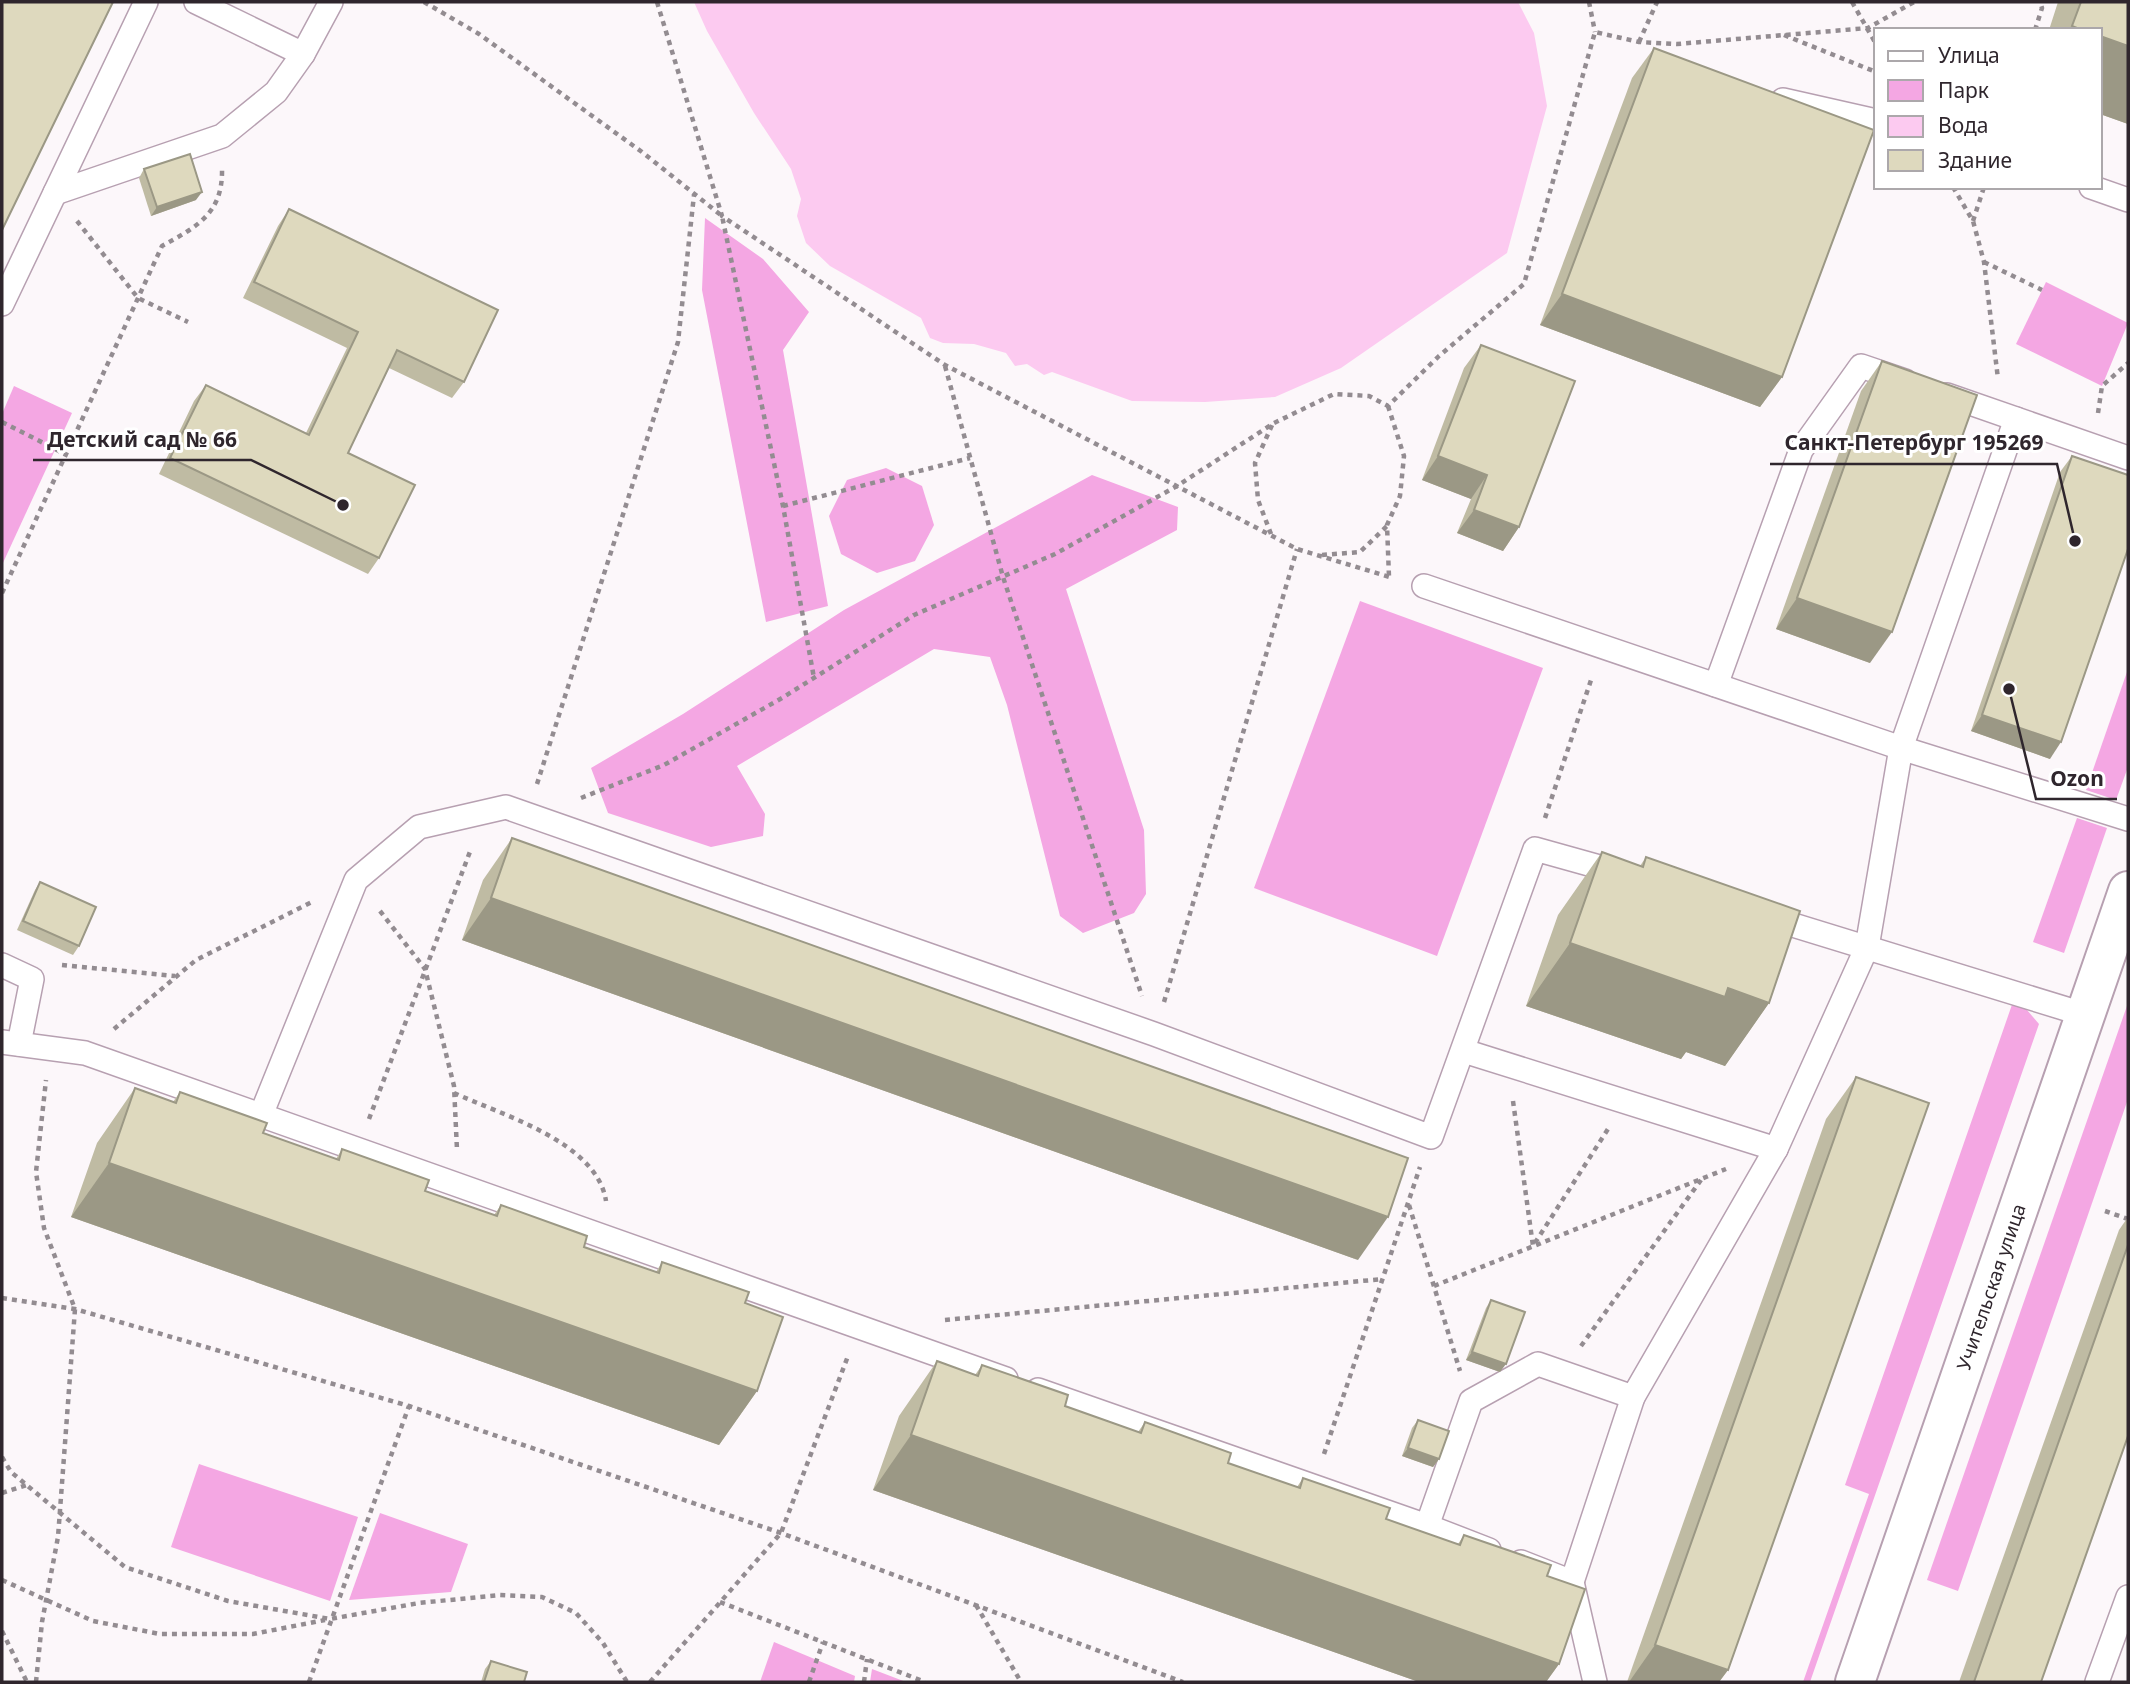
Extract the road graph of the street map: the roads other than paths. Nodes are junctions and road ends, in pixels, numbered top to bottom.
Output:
1 (146, 2) edge
2 (196, 2) edge
3 (331, 2) edge
4 (303, 54) junction
5 (1758, 95) edge
6 (1874, 121) edge
7 (2097, 189) edge
8 (55, 193) junction
9 (2128, 200) edge
10 (2, 304) edge
11 (2010, 417) junction
12 (2128, 458) edge
13 (1424, 586) road end
14 (1716, 685) junction
15 (1901, 748) junction
16 (2128, 819) edge
17 (1637, 878) edge
18 (2128, 891) edge
19 (1739, 908) edge
20 (1867, 947) junction
21 (2, 965) edge
22 (2086, 1014) junction
23 (10, 1043) edge
24 (1464, 1051) junction
25 (261, 1115) junction
26 (1776, 1149) junction
27 (1633, 1397) junction
28 (1427, 1526) junction
29 (1572, 1582) junction
30 (2128, 1597) edge
31 (1595, 1682) edge
32 (1855, 1682) edge
33 (2097, 1682) edge

1 - 8 lane
2 - 4 lane
3 - 4 lane
4 - 8 lane
5 - 6 lane
7 - 9 lane
8 - 10 lane
11 - 12 lane
11 - 14 lane
11 - 15 lane
13 - 14 lane
14 - 15 lane
15 - 16 lane
15 - 20 lane
17 - 24 lane
18 - 22 street, Учительская улица
19 - 20 lane
20 - 22 lane
20 - 26 lane
21 - 23 lane
22 - 32 street, Учительская улица
23 - 25 lane
24 - 25 lane
24 - 26 lane
25 - 28 lane
26 - 27 lane
27 - 28 lane
27 - 29 lane
28 - 29 lane
29 - 31 lane
30 - 33 lane

